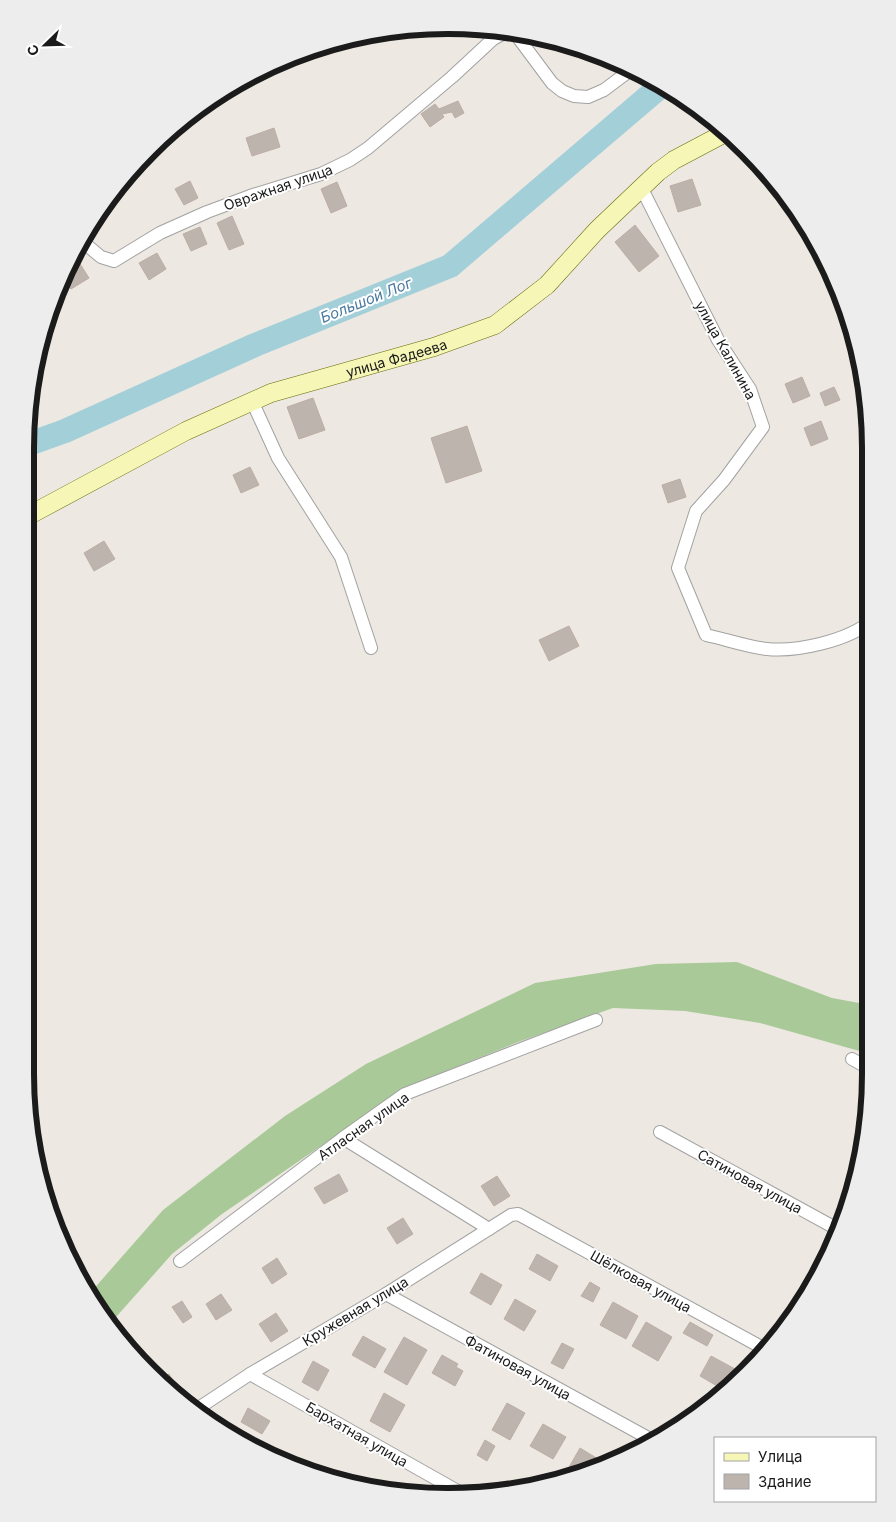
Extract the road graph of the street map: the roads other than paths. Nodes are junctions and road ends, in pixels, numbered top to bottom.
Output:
1 (497, 37) edge
2 (520, 40) edge
3 (626, 74) edge
4 (720, 136) edge
5 (641, 187) junction
6 (87, 245) edge
7 (252, 401) junction
8 (34, 513) edge
9 (862, 627) edge
10 (371, 648) dead end
11 (596, 1020) dead end
12 (852, 1059) dead end
13 (862, 1065) edge
14 (660, 1132) dead end
15 (343, 1138) junction
16 (518, 1214) joint
17 (833, 1227) edge
18 (489, 1229) junction
19 (180, 1261) dead end
20 (386, 1294) junction
21 (760, 1346) edge
22 (250, 1374) junction
23 (201, 1406) edge
24 (647, 1437) edge
25 (452, 1488) edge

1 - 6 street, Овражная улица
2 - 3 street, Овражная улица
4 - 5 street, улица Фадеева
5 - 7 street, улица Фадеева
5 - 9 street, улица Калинина
7 - 8 street, улица Фадеева
7 - 10 street
11 - 15 street, Атласная улица
12 - 13 street
14 - 17 street, Сатиновая улица
15 - 18 street
15 - 19 street, Атласная улица
16 - 18 street, Кружевная улица
16 - 21 street, Шёлковая улица
18 - 20 street, Кружевная улица
20 - 22 street, Кружевная улица
20 - 24 street, Фатиновая улица
22 - 23 street, Кружевная улица
22 - 25 street, Бархатная улица

